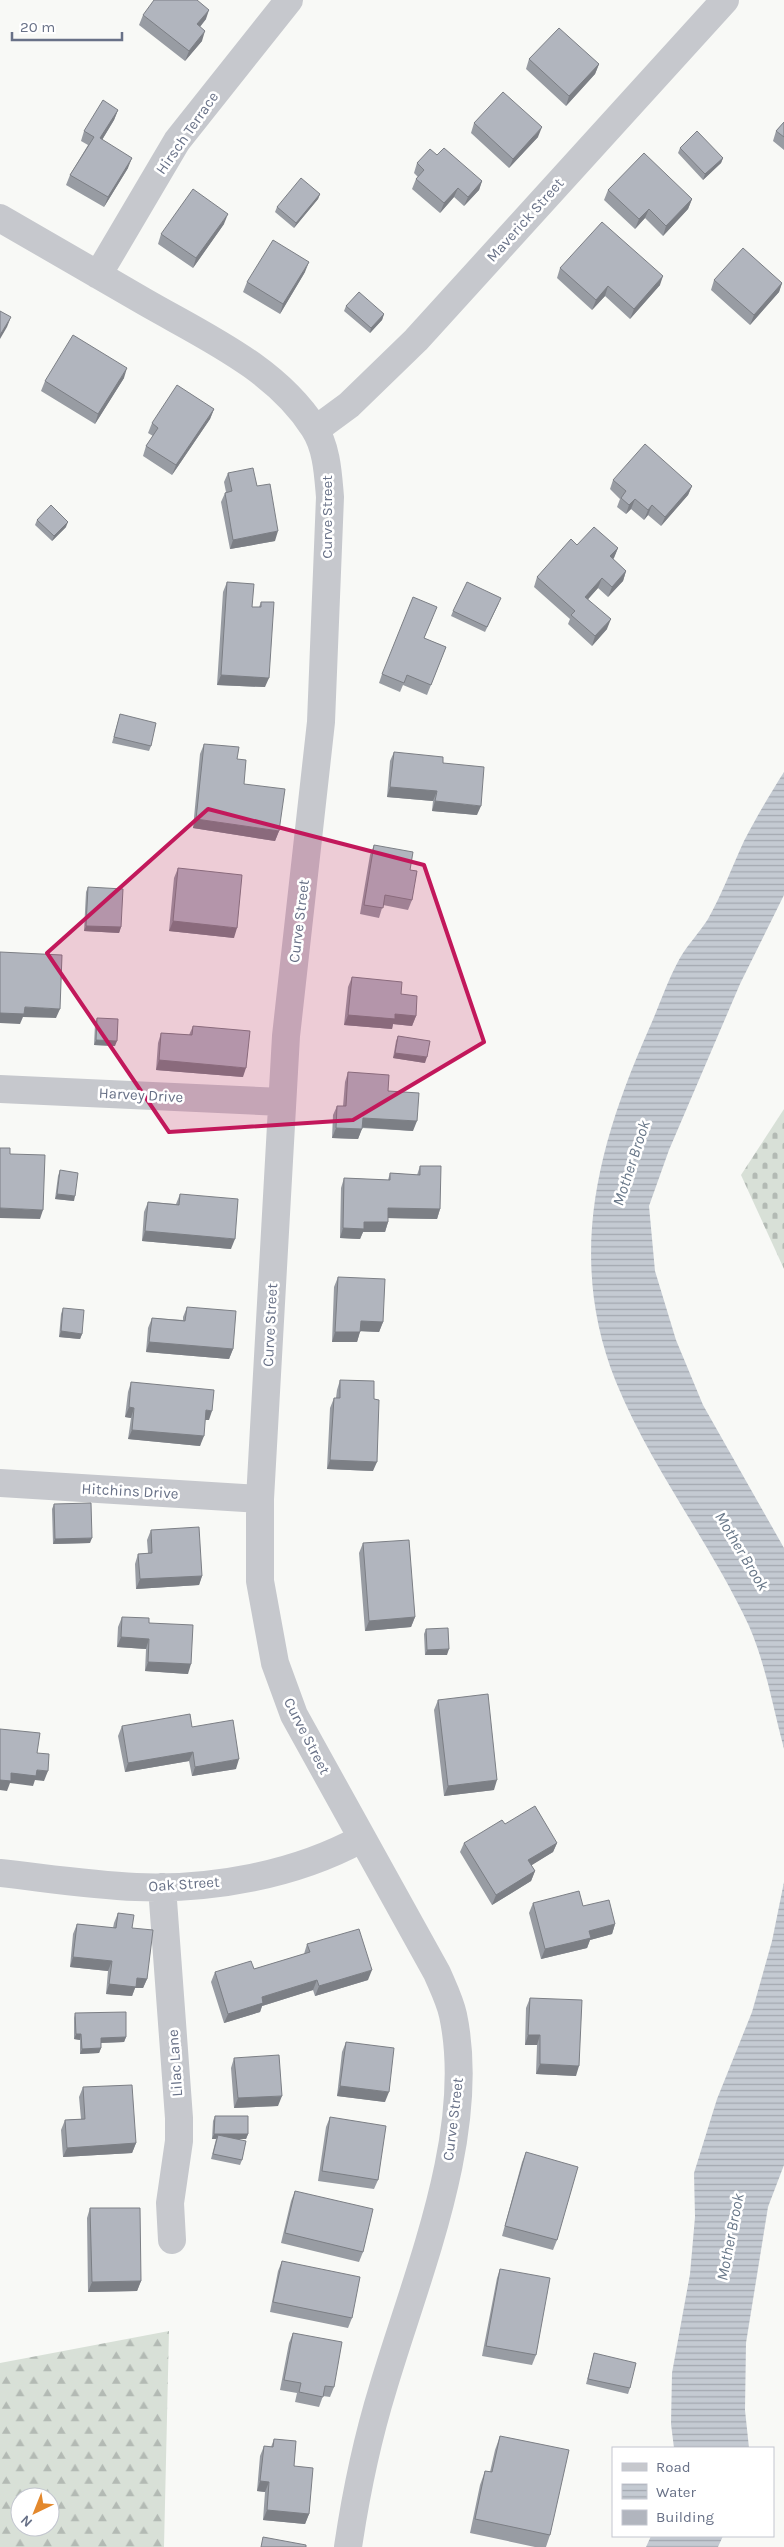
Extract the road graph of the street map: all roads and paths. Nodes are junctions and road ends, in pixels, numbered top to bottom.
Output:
1 (289, 0) edge
2 (725, 0) edge
3 (0, 218) edge
4 (98, 275) junction
5 (315, 430) junction
6 (0, 1089) edge
7 (282, 1102) junction
8 (0, 1483) edge
9 (260, 1499) junction
10 (361, 1839) junction
11 (0, 1873) edge
12 (162, 1887) junction
13 (172, 2240) dead end
14 (348, 2547) edge

1 - 4 street, Hirsch Terrace
2 - 5 street, Maverick Street
3 - 4 street, Curve Street
4 - 5 street, Curve Street
5 - 7 street, Curve Street
6 - 7 street, Harvey Drive
7 - 9 street, Curve Street
8 - 9 street, Hitchins Drive
9 - 10 street, Curve Street
10 - 12 street, Oak Street
10 - 14 street, Curve Street
11 - 12 street, Oak Street
12 - 13 street, Lilac Lane

